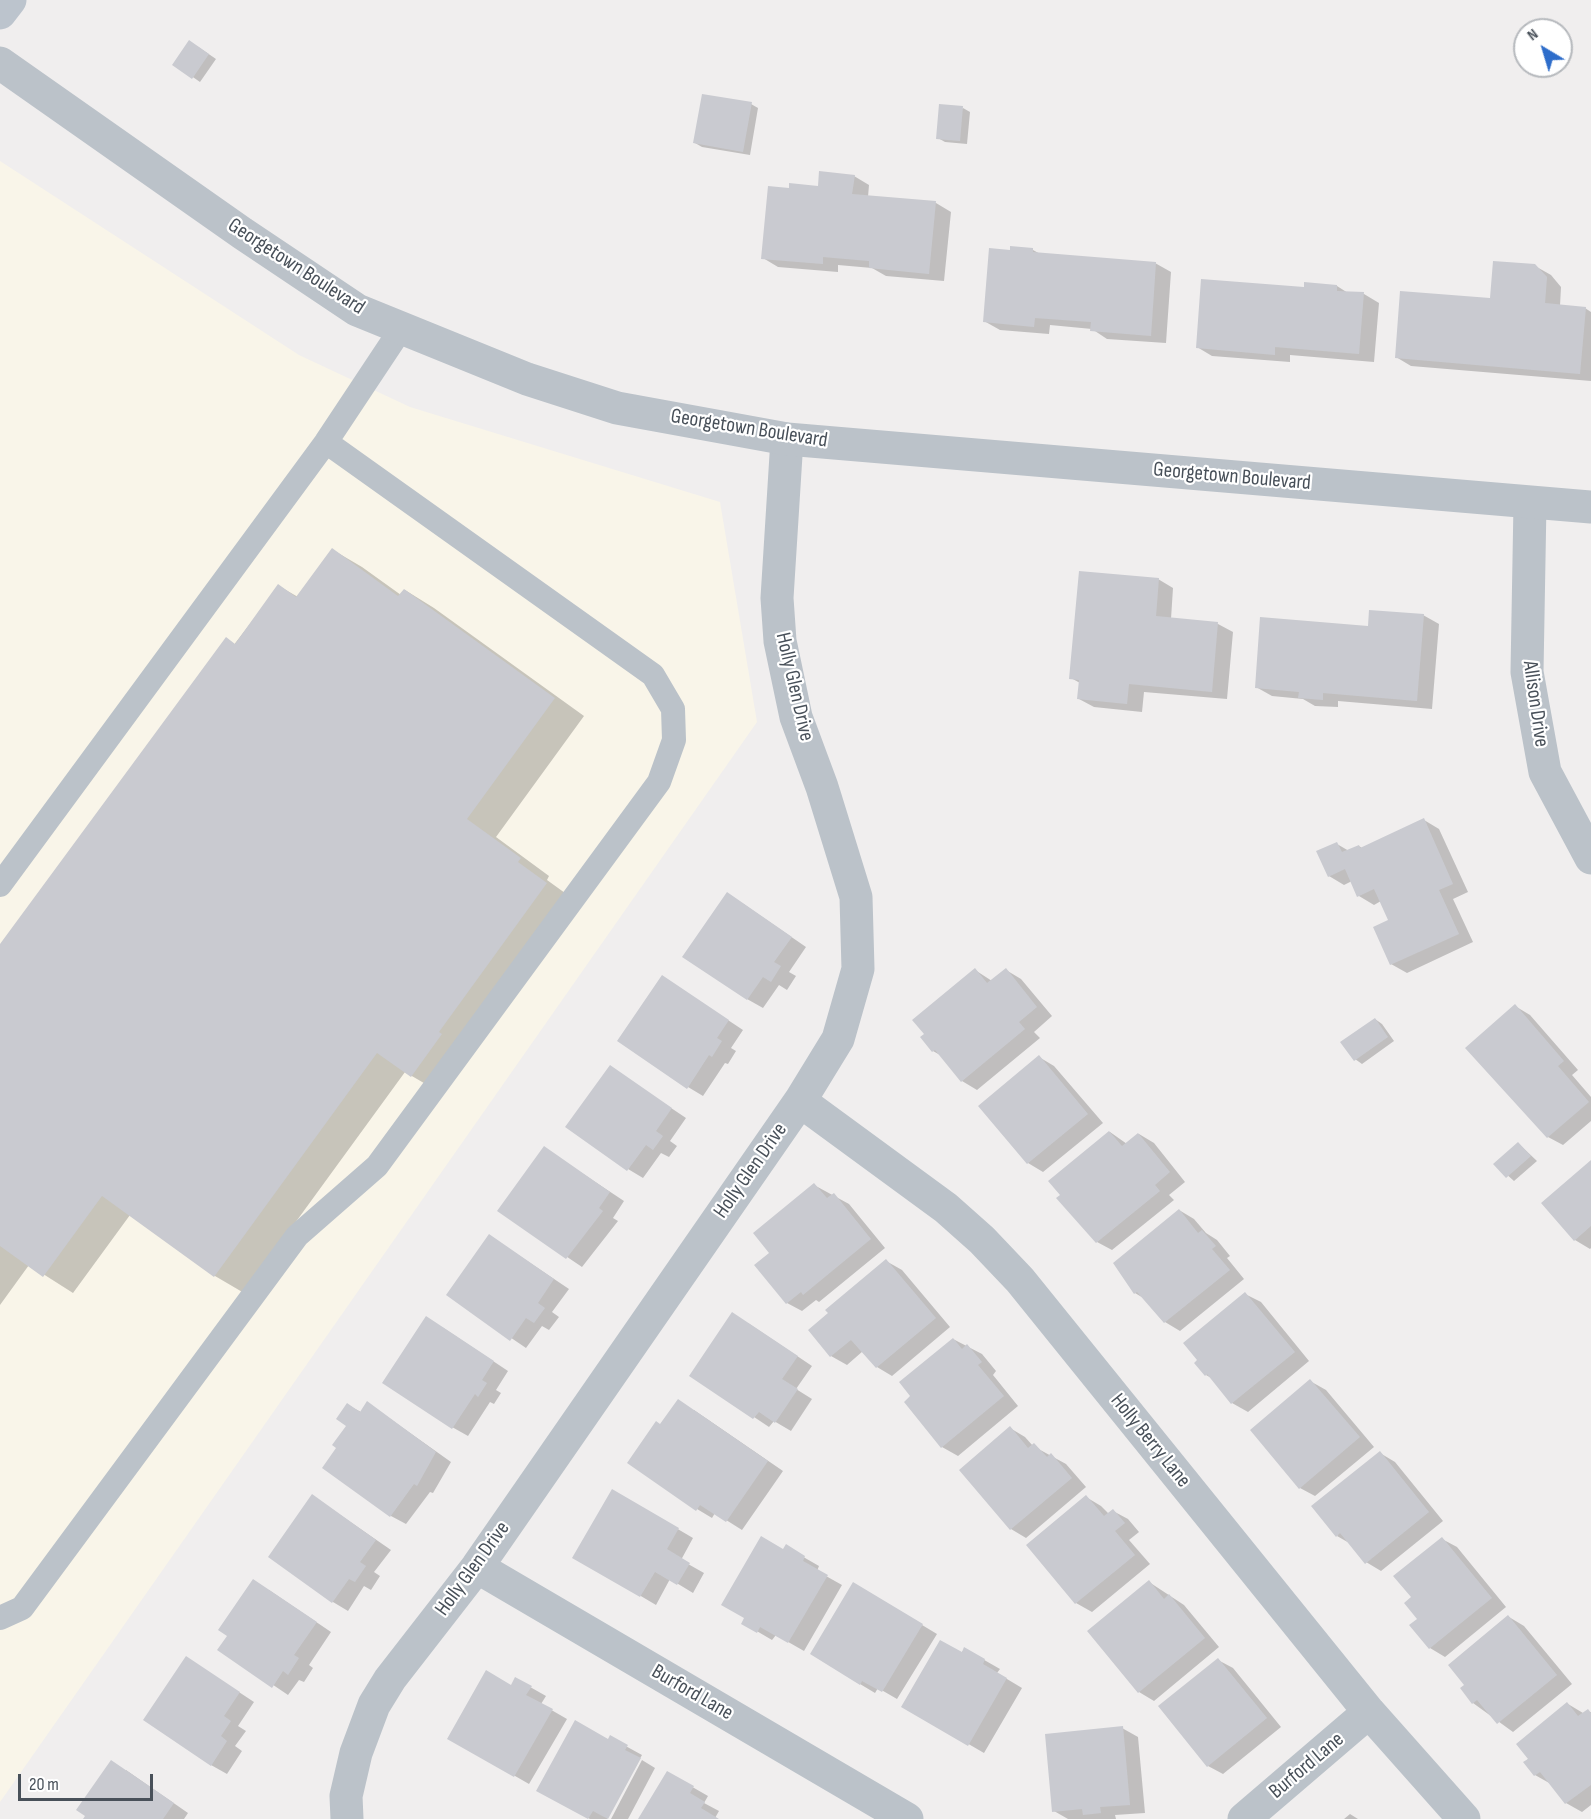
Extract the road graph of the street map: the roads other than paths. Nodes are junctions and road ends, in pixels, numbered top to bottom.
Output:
1 (10, 0) edge
2 (0, 14) edge
3 (0, 63) edge
4 (401, 329) junction
5 (787, 439) junction
6 (326, 442) junction
7 (1530, 502) junction
8 (1591, 507) edge
9 (1591, 858) edge
10 (0, 885) edge
11 (800, 1101) junction
12 (477, 1567) junction
13 (0, 1618) edge
14 (1370, 1712) junction
15 (347, 1819) edge
16 (907, 1819) edge
17 (1244, 1819) edge
18 (1464, 1819) edge

1 - 2 main road
3 - 4 street, Georgetown Boulevard
4 - 5 street, Georgetown Boulevard
4 - 6 lane
5 - 7 street, Georgetown Boulevard
5 - 11 street, Holly Glen Drive
6 - 10 lane
6 - 13 lane
7 - 8 street, Georgetown Boulevard
7 - 9 street, Allison Drive
11 - 12 street, Holly Glen Drive
11 - 14 street, Holly Berry Lane
12 - 15 street, Holly Glen Drive
12 - 16 street, Burford Lane
14 - 17 street, Burford Lane
14 - 18 street, Holly Berry Lane

